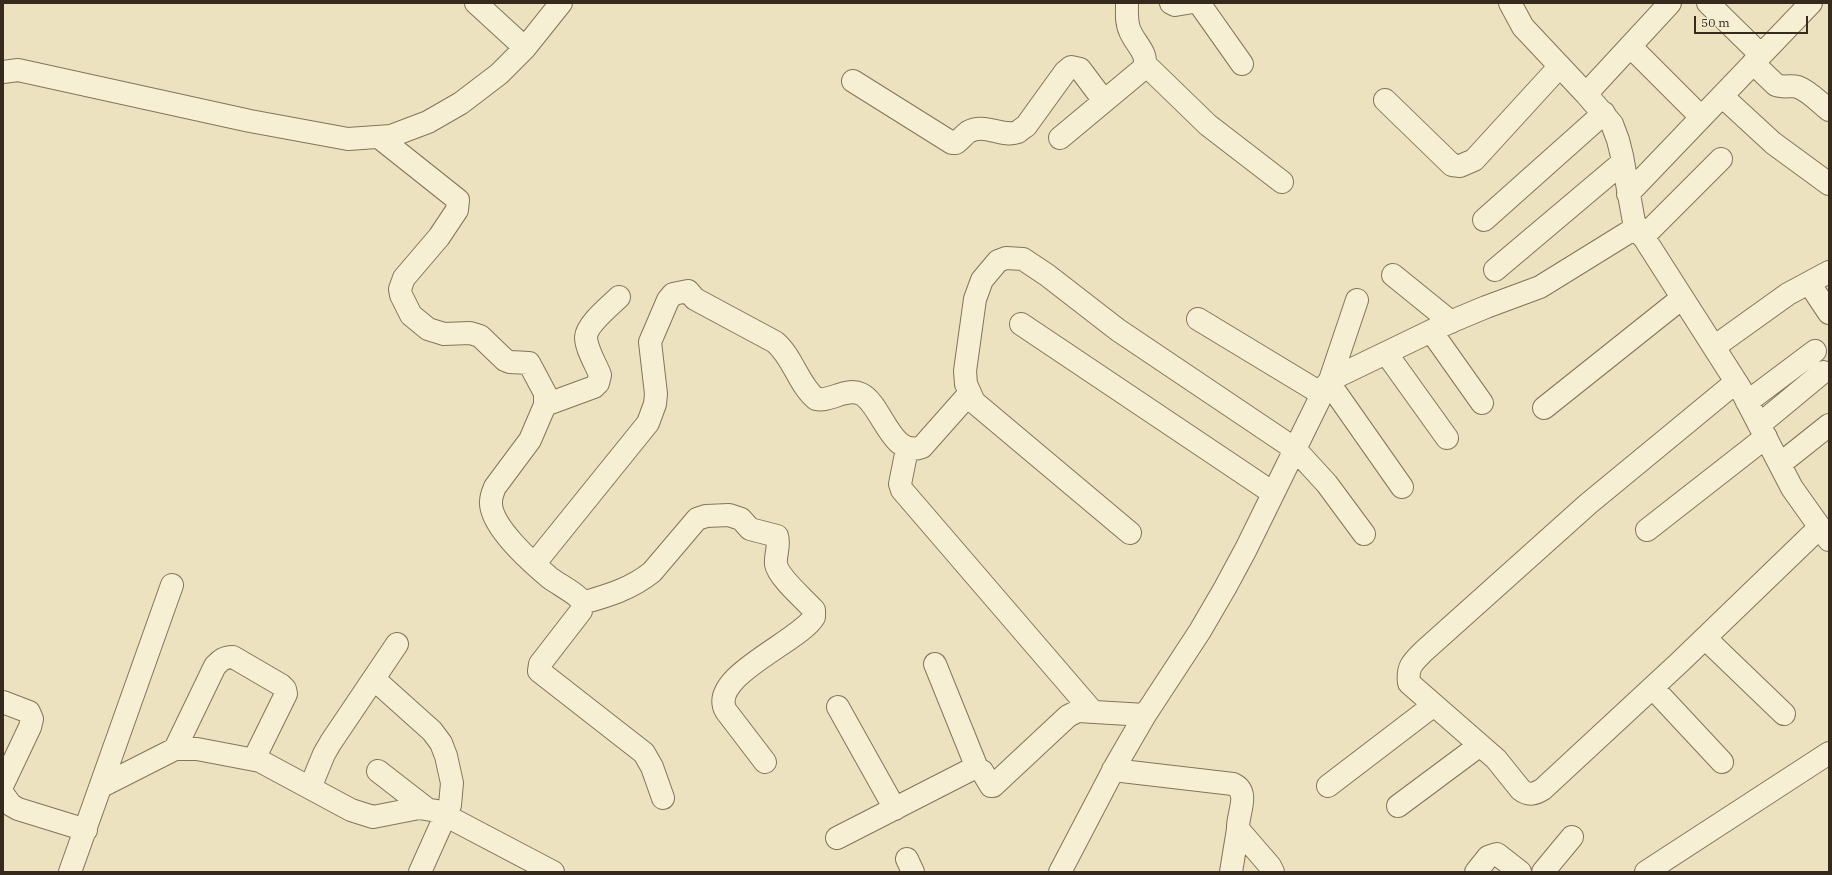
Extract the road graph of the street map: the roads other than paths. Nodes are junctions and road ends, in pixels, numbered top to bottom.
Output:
1 (476, 3) edge
2 (562, 3) edge
3 (1127, 3) edge
4 (1171, 3) edge
5 (1187, 3) edge
6 (1197, 3) edge
7 (1510, 3) edge
8 (1670, 3) edge
9 (1708, 3) edge
10 (1811, 3) edge
11 (1630, 46) junction
12 (526, 48) junction
13 (1757, 59) junction
14 (1145, 64) junction
15 (1242, 64) dead end
16 (1560, 66) junction
17 (3, 72) edge
18 (853, 81) dead end
19 (1586, 94) junction
20 (1722, 96) junction
21 (1384, 100) dead end
22 (1104, 101) junction
23 (1829, 110) edge
24 (1604, 113) junction
25 (1701, 118) junction
26 (380, 138) junction
27 (1060, 138) dead end
28 (1721, 159) dead end
29 (1623, 162) junction
30 (1282, 182) dead end
31 (1829, 184) edge
32 (1628, 194) junction
33 (1484, 220) dead end
34 (1640, 232) junction
35 (1495, 270) dead end
36 (1829, 272) edge
37 (1393, 275) dead end
38 (1809, 283) junction
39 (619, 297) dead end
40 (1682, 298) junction
41 (1357, 300) dead end
42 (1829, 313) edge
43 (1198, 319) dead end
44 (1451, 322) junction
45 (1021, 324) dead end
46 (1431, 331) junction
47 (1714, 347) junction
48 (1815, 351) dead end
49 (1386, 353) junction
50 (1823, 372) dead end
51 (1736, 382) junction
52 (1326, 388) junction
53 (969, 394) junction
54 (1747, 402) junction
55 (1482, 403) dead end
56 (545, 405) junction
57 (1544, 408) dead end
58 (1829, 425) edge
59 (1763, 431) junction
60 (1447, 438) dead end
61 (907, 449) junction
62 (1295, 449) junction
63 (1780, 464) junction
64 (1402, 487) dead end
65 (1273, 493) junction
66 (1823, 524) edge
67 (1647, 530) dead end
68 (1130, 533) dead end
69 (1364, 534) dead end
70 (535, 563) junction
71 (172, 585) dead end
72 (582, 603) junction
73 (1705, 638) junction
74 (397, 644) dead end
75 (935, 664) dead end
76 (374, 679) junction
77 (1653, 688) junction
78 (3, 702) edge
79 (1434, 705) junction
80 (838, 707) dead end
81 (1093, 712) junction
82 (1784, 714) dead end
83 (1145, 715) junction
84 (1480, 745) junction
85 (174, 750) junction
86 (1829, 753) edge
87 (254, 759) junction
88 (765, 762) dead end
89 (1722, 762) dead end
90 (977, 768) junction
91 (1113, 770) junction
92 (378, 771) dead end
93 (3, 784) edge
94 (102, 786) junction
95 (1328, 786) dead end
96 (310, 788) junction
97 (3, 794) edge
98 (664, 798) dead end
99 (1398, 806) dead end
100 (895, 809) junction
101 (436, 812) junction
102 (1238, 829) junction
103 (86, 830) junction
104 (1572, 837) dead end
105 (837, 838) dead end
106 (70, 872) edge
107 (420, 872) edge
108 (553, 872) edge
109 (1060, 872) edge
110 (1231, 872) edge
111 (1273, 872) edge
112 (1476, 872) edge
113 (1520, 872) edge
114 (1543, 872) edge
115 (1646, 872) edge

1 - 12 street
2 - 12 street
3 - 14 street
4 - 5 street
6 - 15 street
7 - 16 street
8 - 11 street
9 - 13 street
10 - 13 street
11 - 19 street
11 - 25 street
12 - 26 street
13 - 20 street
13 - 23 street
14 - 22 street
14 - 30 street
16 - 19 street
16 - 21 street
17 - 26 street
18 - 22 street
19 - 24 street
20 - 25 street
20 - 31 street
22 - 27 street
24 - 29 street
24 - 33 street
25 - 32 street
26 - 56 street
28 - 34 street
29 - 32 street
29 - 35 street
32 - 34 street
34 - 40 street
34 - 44 street
36 - 38 street
37 - 44 street
38 - 42 street
38 - 47 street
39 - 56 street
40 - 47 street
40 - 57 street
41 - 52 street
43 - 52 street
44 - 46 street
45 - 65 street
46 - 49 street
46 - 55 street
47 - 51 street
48 - 54 street
49 - 52 street
49 - 60 street
50 - 59 street
51 - 54 street
51 - 79 street
52 - 62 street
52 - 64 street
53 - 61 street
53 - 62 street
53 - 68 street
54 - 59 street
56 - 70 street
58 - 63 street
59 - 63 street
59 - 67 street
61 - 70 street
61 - 81 street
62 - 65 street
62 - 69 street
63 - 66 street
65 - 83 street
66 - 73 street
70 - 72 street
71 - 94 street
72 - 88 street
72 - 98 street
73 - 77 street
73 - 82 street
74 - 76 street
75 - 90 street
76 - 96 street
76 - 101 street
77 - 84 street
77 - 89 street
78 - 93 street
79 - 84 street
79 - 95 street
80 - 100 street
81 - 83 street
81 - 90 street
83 - 91 street
84 - 99 street
85 - 87 street
85 - 87 street
85 - 94 street
86 - 115 street
87 - 96 street
90 - 100 street
91 - 102 street
91 - 109 street
92 - 101 street
94 - 103 street
96 - 101 street
97 - 103 street
100 - 105 street
101 - 107 street
101 - 108 street
102 - 110 street
102 - 111 street
103 - 106 street
104 - 114 street
112 - 113 street

